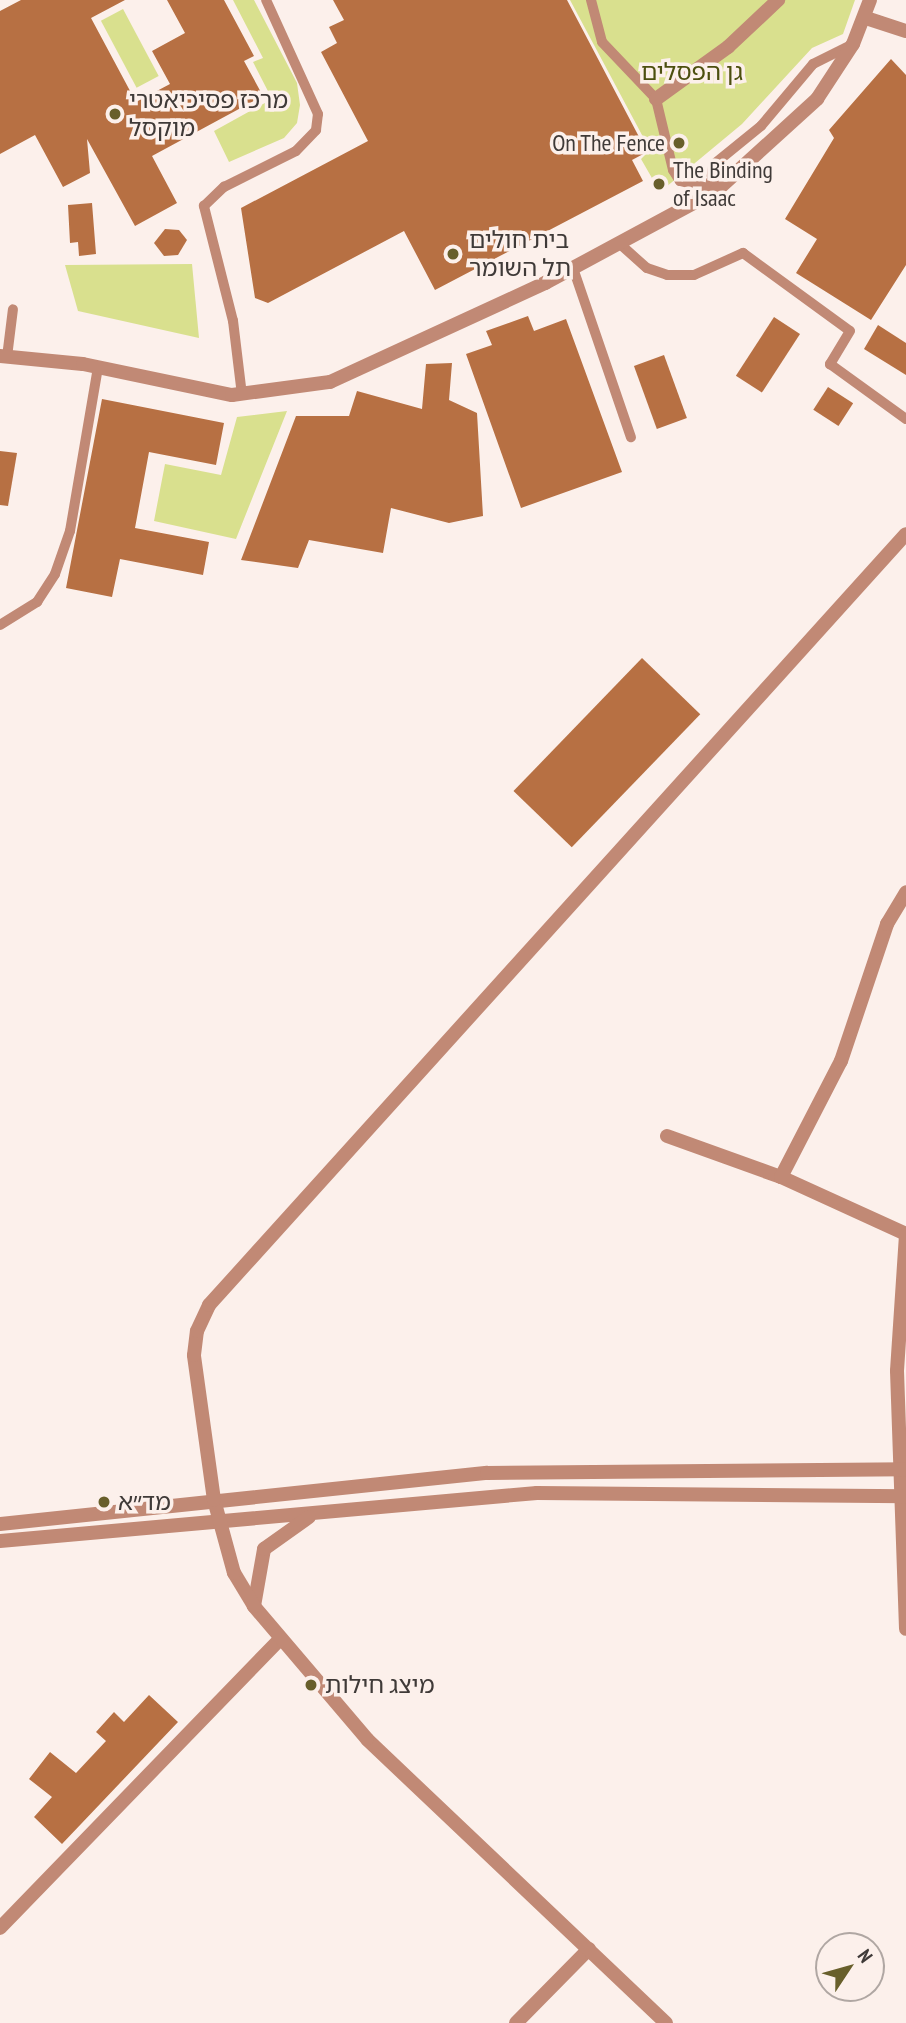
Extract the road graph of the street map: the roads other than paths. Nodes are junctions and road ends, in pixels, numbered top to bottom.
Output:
1 (266, 0) edge
2 (592, 0) edge
3 (778, 0) edge
4 (870, 0) edge
5 (866, 18) junction
6 (906, 31) edge
7 (853, 44) junction
8 (656, 100) junction
9 (709, 191) junction
10 (620, 244) junction
11 (573, 268) junction
12 (13, 309) dead end
13 (4, 357) edge
14 (98, 367) junction
15 (242, 395) junction
16 (906, 419) edge
17 (631, 437) dead end
18 (906, 534) edge
19 (0, 625) edge
20 (906, 892) edge
21 (667, 1136) dead end
22 (781, 1177) junction
23 (906, 1234) edge
24 (902, 1469) edge
25 (902, 1496) edge
26 (214, 1500) junction
27 (314, 1514) junction
28 (0, 1524) edge
29 (221, 1525) junction
30 (0, 1541) edge
31 (254, 1606) junction
32 (906, 1629) edge
33 (279, 1640) junction
34 (0, 1928) edge
35 (589, 1949) junction
36 (516, 2023) edge
37 (666, 2023) edge

1 - 15 lane
2 - 8 lane
3 - 8 street
4 - 5 street
5 - 6 street
5 - 7 street
7 - 9 street
7 - 9 lane
8 - 9 lane
9 - 10 street
10 - 11 street
10 - 16 lane
11 - 15 street
11 - 17 lane
12 - 13 lane
13 - 14 street
14 - 15 street
14 - 19 lane
18 - 26 street
20 - 22 street
21 - 22 street
22 - 23 street
23 - 24 street
24 - 25 street
24 - 26 street
25 - 27 street
25 - 32 street
26 - 28 street
26 - 29 street
27 - 29 street
27 - 31 street
29 - 30 street
29 - 31 street
31 - 33 street
33 - 34 street
33 - 35 street
35 - 36 street
35 - 37 street

